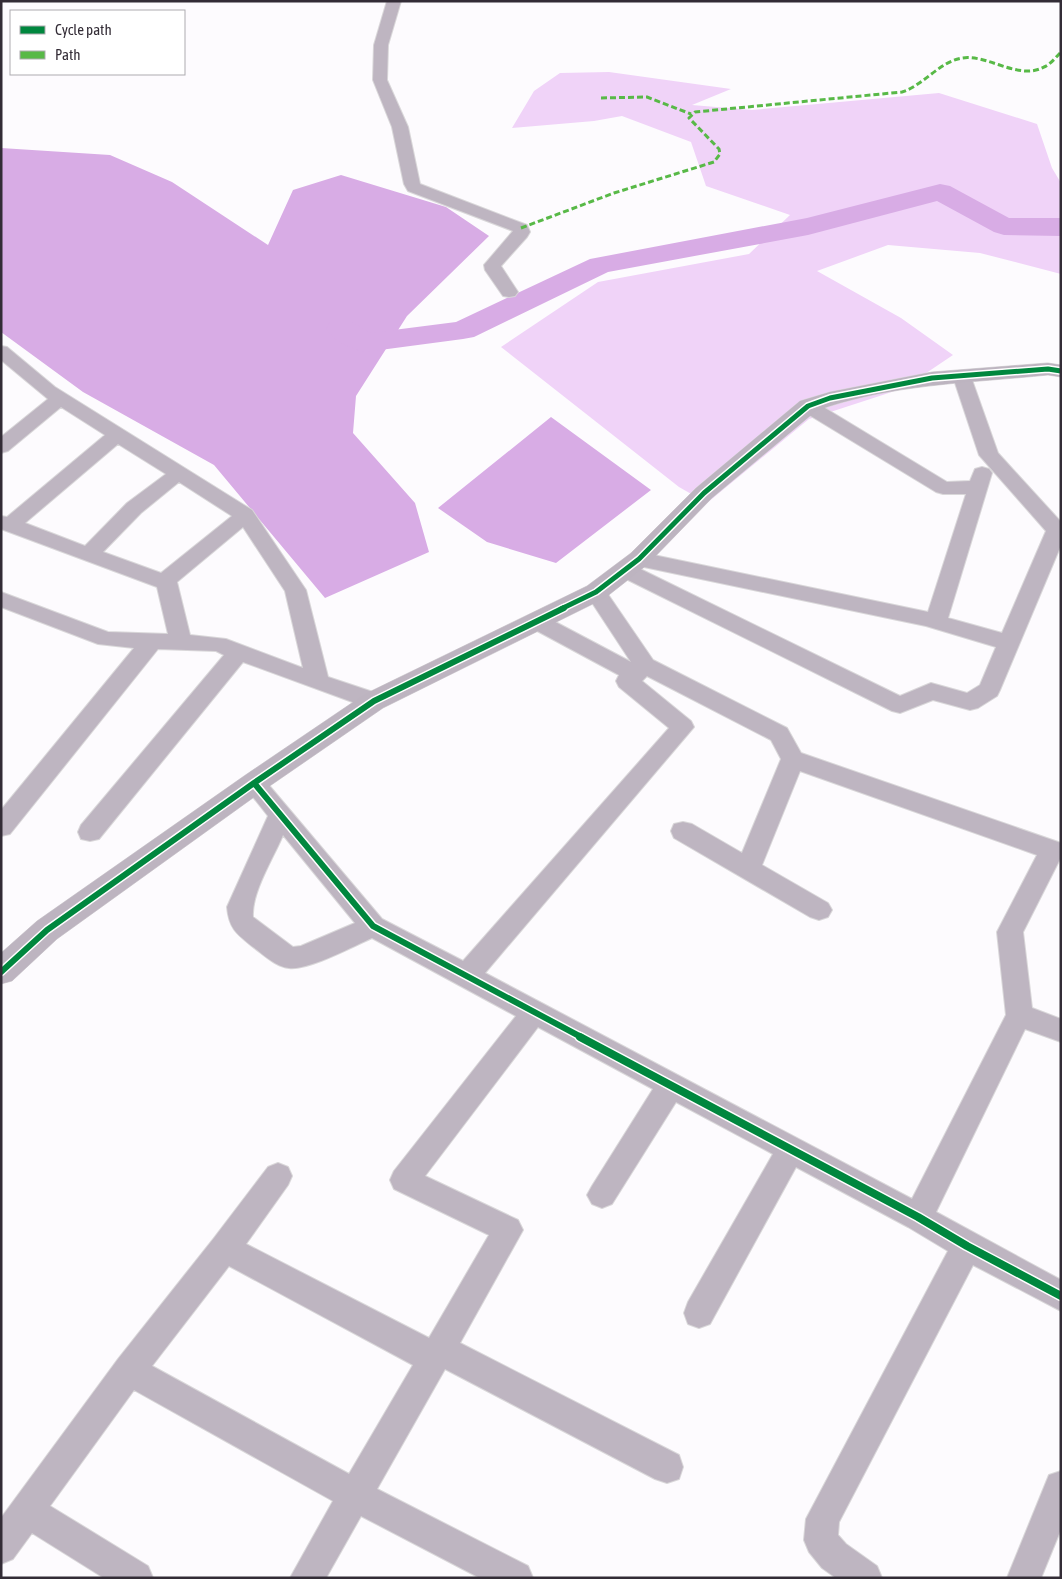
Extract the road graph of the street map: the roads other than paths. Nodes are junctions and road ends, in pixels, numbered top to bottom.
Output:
1 (394, 1) edge
2 (509, 292) dead end
3 (1, 351) edge
4 (20, 367) junction
5 (1061, 371) edge
6 (1, 377) edge
7 (962, 377) junction
8 (60, 398) junction
9 (808, 406) junction
10 (118, 434) junction
11 (1, 447) edge
12 (989, 454) junction
13 (179, 474) junction
14 (978, 487) junction
15 (245, 515) junction
16 (6, 524) edge
17 (1059, 531) edge
18 (88, 556) junction
19 (632, 564) junction
20 (164, 582) junction
21 (596, 592) junction
22 (1, 599) edge
23 (536, 621) junction
24 (936, 622) junction
25 (152, 641) junction
26 (181, 642) junction
27 (1010, 643) junction
28 (239, 652) junction
29 (640, 670) junction
30 (318, 682) junction
31 (374, 701) junction
32 (793, 759) junction
33 (254, 783) junction
34 (281, 814) junction
35 (1, 827) edge
36 (683, 831) dead end
37 (90, 832) dead end
38 (748, 869) junction
39 (819, 910) dead end
40 (373, 926) junction
41 (1, 972) edge
42 (466, 976) junction
43 (534, 1013) junction
44 (1019, 1015) junction
45 (1061, 1031) edge
46 (671, 1085) junction
47 (791, 1149) junction
48 (278, 1176) dead end
49 (602, 1195) dead end
50 (918, 1217) junction
51 (967, 1246) junction
52 (225, 1248) junction
53 (1061, 1296) edge
54 (699, 1313) dead end
55 (436, 1354) junction
56 (129, 1370) junction
57 (667, 1467) dead end
58 (1061, 1487) edge
59 (354, 1495) junction
60 (27, 1511) junction
61 (1, 1547) edge
62 (136, 1578) edge
63 (307, 1578) edge
64 (516, 1578) edge
65 (865, 1578) edge
66 (1024, 1578) edge

1 - 2 street
3 - 4 street
4 - 6 street
4 - 8 street
5 - 7 street
7 - 9 street
7 - 12 street
8 - 10 street
8 - 11 street
9 - 14 street
9 - 19 street
10 - 13 street
10 - 16 street
12 - 14 street
12 - 17 street
13 - 15 street
13 - 18 street
14 - 24 street
15 - 20 street
15 - 30 street
16 - 18 street
17 - 27 street
18 - 20 street
19 - 21 street
19 - 24 street
19 - 27 street
20 - 26 street
21 - 23 street
21 - 29 street
22 - 25 street
23 - 29 street
23 - 31 street
24 - 27 street
25 - 26 street
25 - 35 street
26 - 28 street
28 - 30 street
28 - 37 street
29 - 32 street
29 - 42 street
30 - 31 street
31 - 33 street
32 - 38 street
32 - 44 street
33 - 34 street
33 - 41 street
34 - 40 street
34 - 40 street
36 - 38 street
38 - 39 street
40 - 42 street
42 - 43 street
43 - 46 street
43 - 55 street
44 - 45 street
44 - 50 street
46 - 47 street
46 - 49 street
47 - 50 street
47 - 54 street
48 - 52 street
50 - 51 street
51 - 53 street
51 - 65 street
52 - 55 street
52 - 56 street
55 - 57 street
55 - 59 street
56 - 59 street
56 - 60 street
58 - 66 street
59 - 63 street
59 - 64 street
60 - 61 street
60 - 62 street

